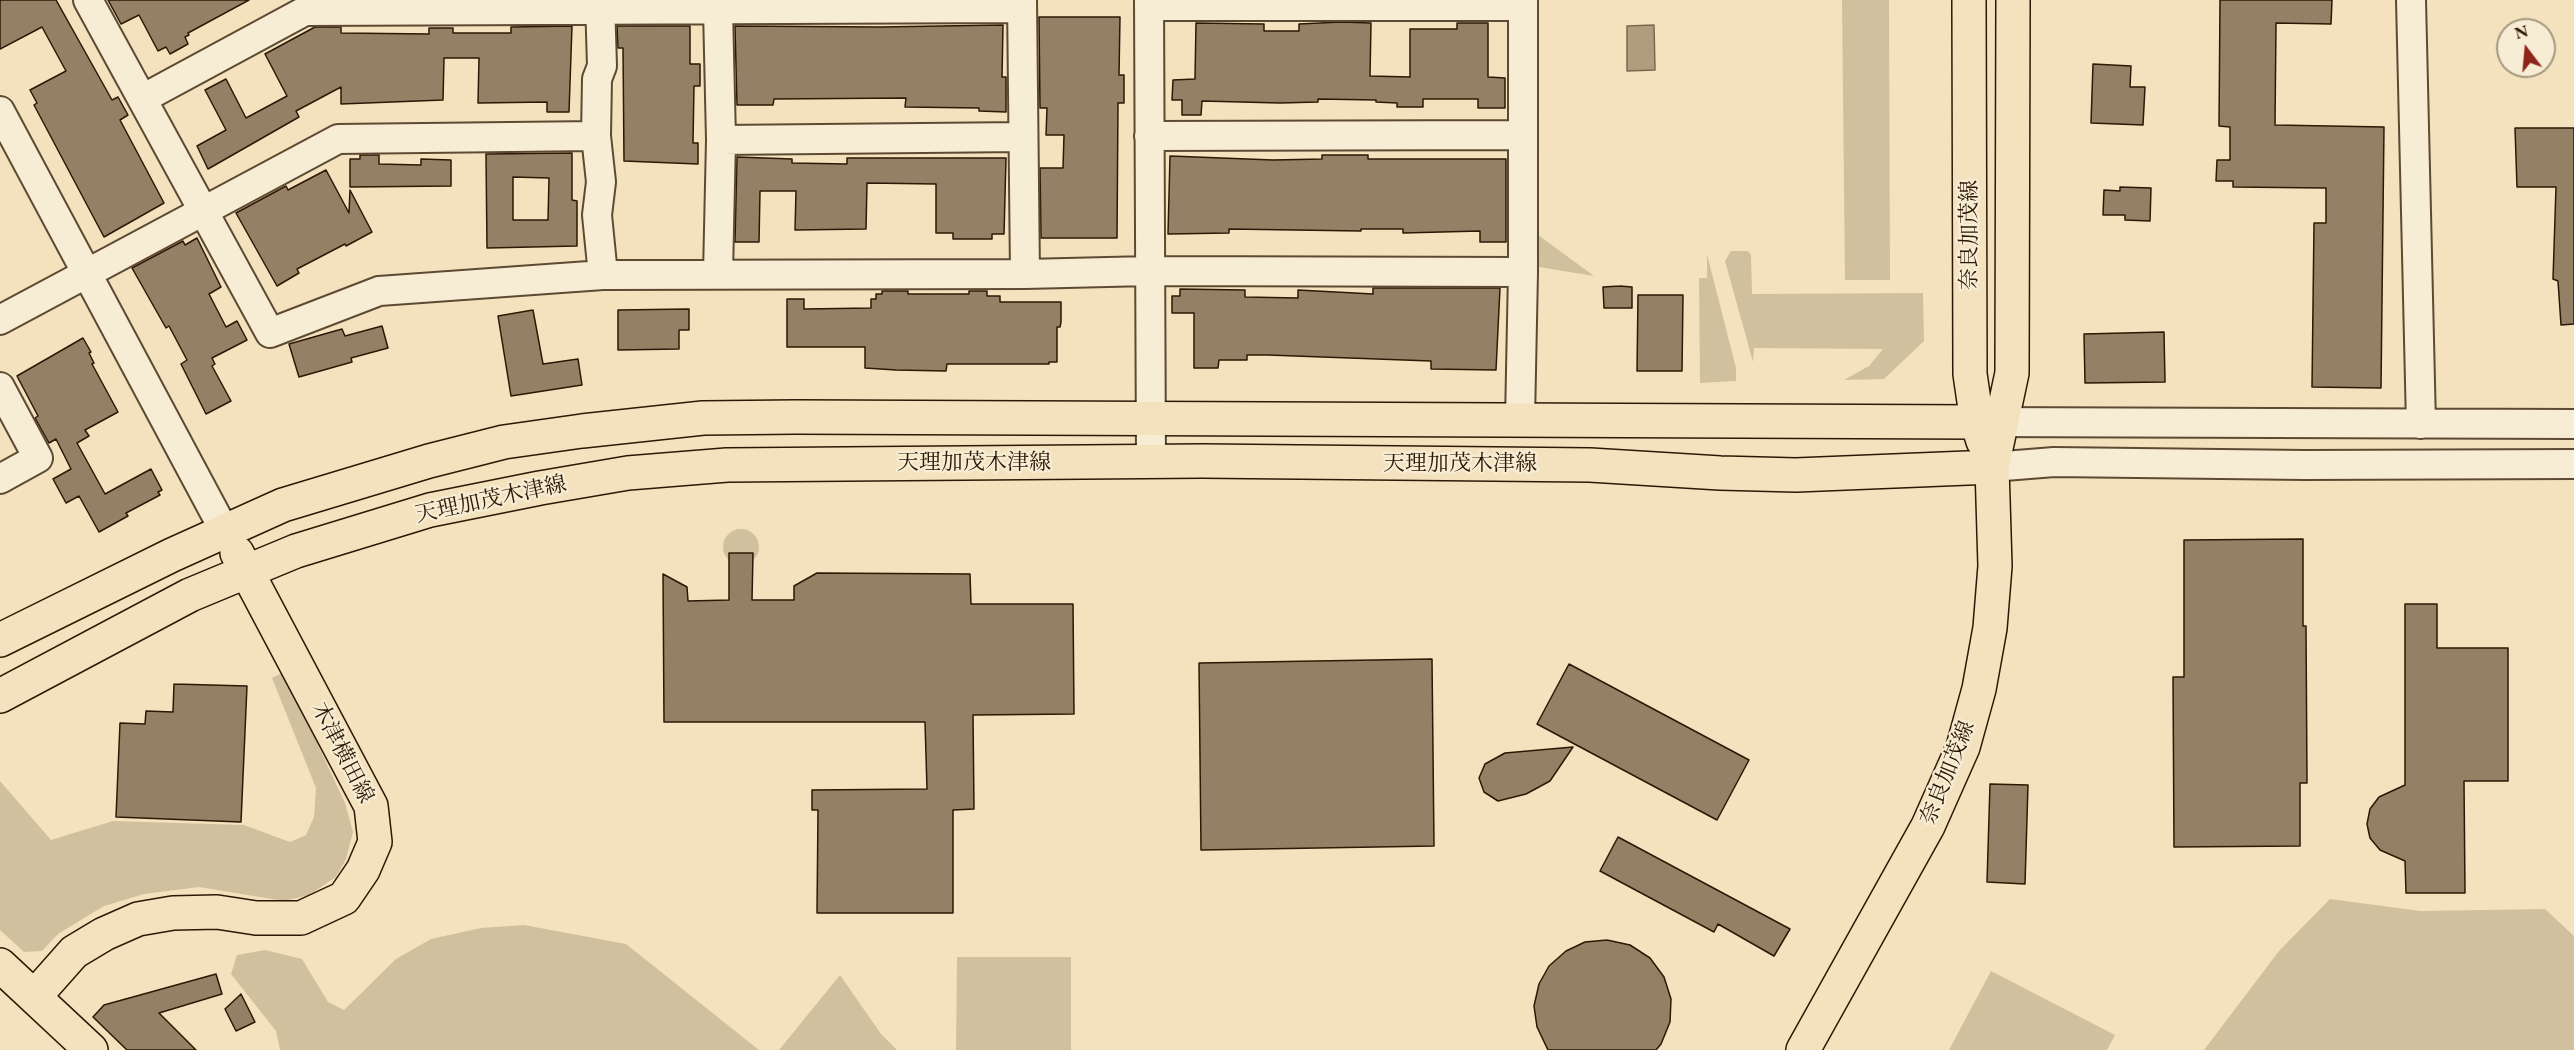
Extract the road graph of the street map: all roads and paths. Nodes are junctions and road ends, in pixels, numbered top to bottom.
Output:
1 (88, 0) edge
2 (1969, 0) edge
3 (2013, 0) edge
4 (2411, 0) edge
5 (1149, 3) edge
6 (1523, 3) edge
7 (1022, 4) edge
8 (600, 5) edge
9 (718, 9) junction
10 (142, 99) junction
11 (0, 111) edge
12 (1522, 135) junction
13 (596, 136) junction
14 (1149, 136) junction
15 (1022, 137) junction
16 (721, 140) junction
17 (203, 211) junction
18 (1149, 271) junction
19 (1523, 272) junction
20 (88, 273) junction
21 (718, 274) junction
22 (1025, 274) junction
23 (603, 275) junction
24 (0, 320) edge
25 (0, 387) edge
26 (1151, 418) junction
27 (1520, 420) junction
28 (1989, 422) junction
29 (2421, 424) junction
30 (2574, 424) edge
31 (1151, 462) junction
32 (2574, 464) edge
33 (1992, 467) junction
34 (0, 479) edge
35 (224, 530) junction
36 (247, 570) junction
37 (0, 640) edge
38 (0, 696) edge
39 (0, 965) edge
40 (35, 996) junction
41 (91, 1050) edge
42 (1803, 1050) edge

1 - 10 street
2 - 28 main road, 奈良加茂線
3 - 28 main road, 奈良加茂線
4 - 29 street
5 - 6 street
5 - 14 street
6 - 12 street
7 - 9 street
7 - 15 street
8 - 9 street
8 - 10 street
8 - 13 street
9 - 16 street
10 - 17 street
11 - 20 street
12 - 14 street
12 - 19 street
13 - 17 street
13 - 23 street
14 - 18 street
15 - 16 street
15 - 22 street
16 - 21 street
17 - 20 street
17 - 23 street
18 - 19 street
18 - 22 street
18 - 26 street
19 - 27 street
20 - 24 street
20 - 35 street
21 - 22 street
21 - 23 street
25 - 34 street
26 - 27 main road, 天理加茂木津線
26 - 31 street
26 - 35 main road, 天理加茂木津線
27 - 28 main road, 天理加茂木津線
28 - 29 street
28 - 33 main road, 奈良加茂線
29 - 30 street
31 - 33 main road, 天理加茂木津線
31 - 36 main road, 天理加茂木津線
32 - 33 street
33 - 42 main road, 奈良加茂線
35 - 36 main road, 木津横田線
35 - 37 main road, 天理加茂木津線
36 - 38 main road, 天理加茂木津線
36 - 40 main road, 木津横田線
39 - 40 main road
40 - 41 main road

